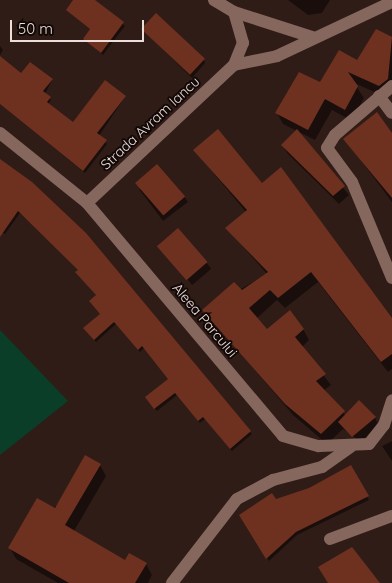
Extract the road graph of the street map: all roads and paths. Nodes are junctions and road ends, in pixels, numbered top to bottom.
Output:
1 (214, 0) edge
2 (392, 2) edge
3 (234, 12) junction
4 (312, 37) junction
5 (234, 66) junction
6 (392, 86) edge
7 (379, 96) junction
8 (392, 113) edge
9 (0, 133) edge
10 (87, 203) junction
11 (392, 278) edge
12 (392, 400) edge
13 (351, 448) junction
14 (392, 516) edge
15 (330, 539) dead end
16 (172, 583) edge

1 - 3 street
2 - 4 street
3 - 4 street
3 - 5 street, Strada Avram Iancu
4 - 5 street
5 - 10 street, Strada Avram Iancu
6 - 7 street
7 - 8 street
7 - 11 street
9 - 10 street, Aleea Parcului
10 - 13 street, Aleea Parcului
12 - 13 street, Aleea Parcului
13 - 16 street
14 - 15 street

